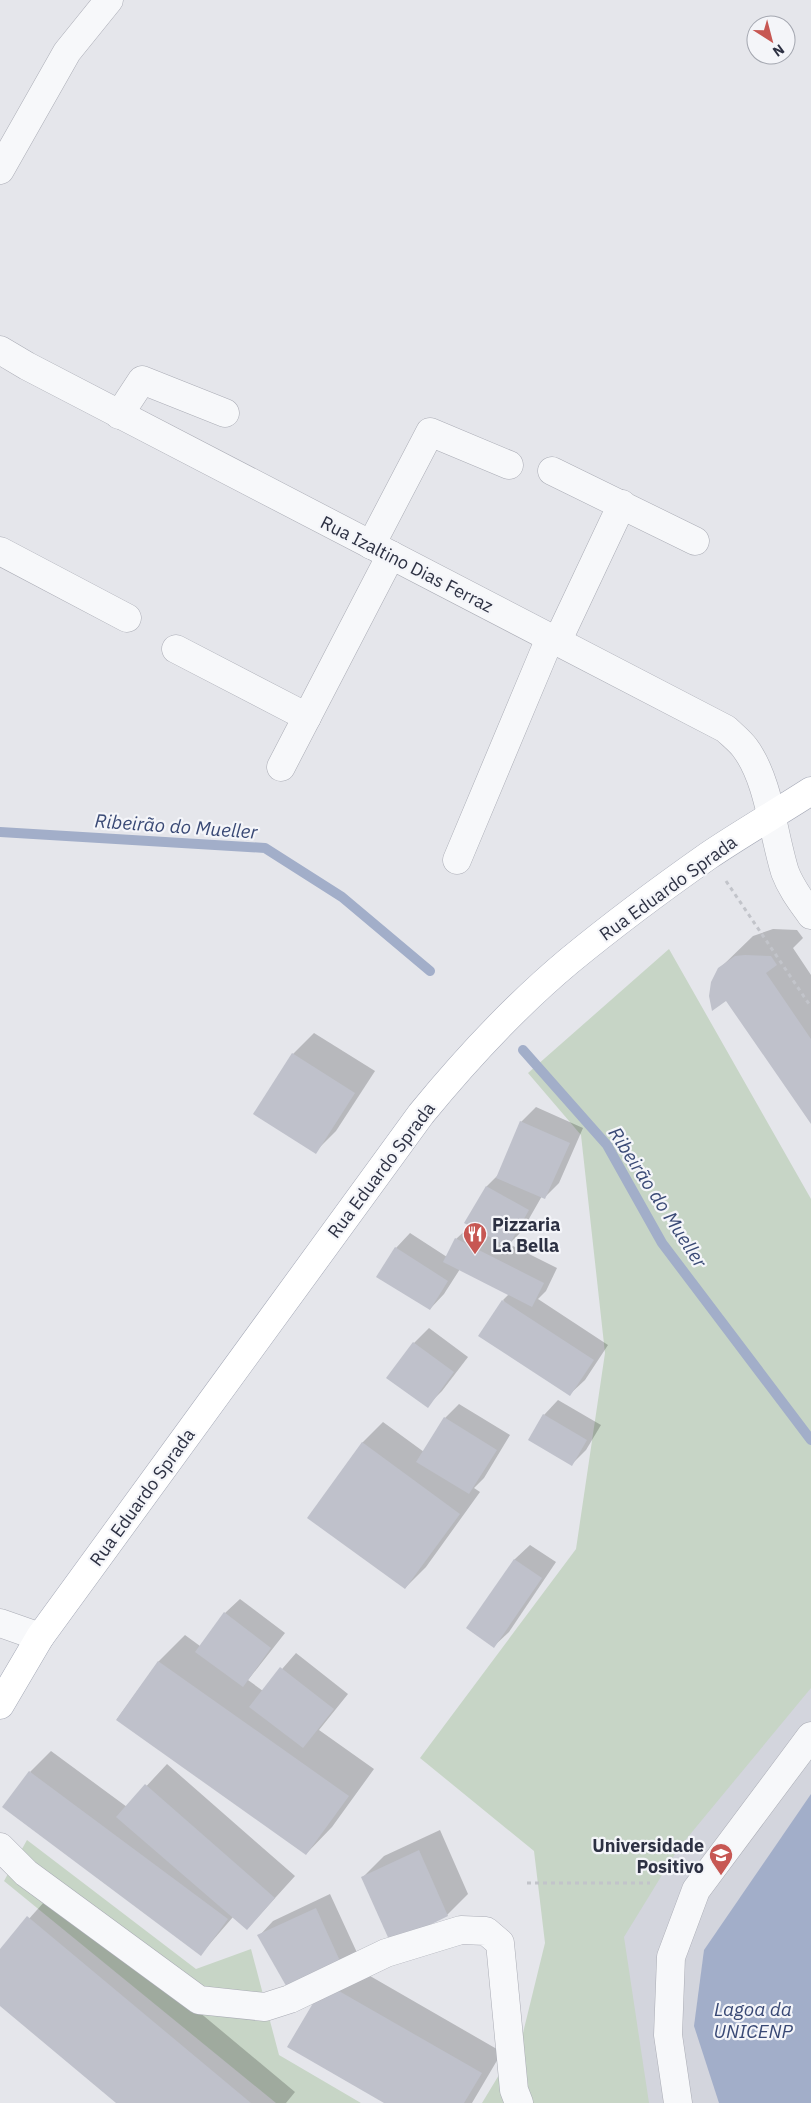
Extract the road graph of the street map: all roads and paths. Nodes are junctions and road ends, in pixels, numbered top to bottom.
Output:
1 (110, 0) edge
2 (0, 170) edge
3 (0, 350) edge
4 (225, 413) dead end
5 (119, 415) junction
6 (509, 465) dead end
7 (552, 471) dead end
8 (622, 504) junction
9 (695, 541) dead end
10 (381, 550) junction
11 (0, 551) edge
12 (127, 618) dead end
13 (554, 640) junction
14 (176, 649) dead end
15 (307, 717) junction
16 (281, 767) dead end
17 (811, 790) edge
18 (772, 816) junction
19 (709, 855) junction
20 (457, 860) dead end
21 (811, 914) edge
22 (811, 1007) edge
23 (0, 1623) edge
24 (40, 1637) junction
25 (0, 1674) edge
26 (0, 1705) edge
27 (811, 1736) edge
28 (0, 1846) edge
29 (528, 1883) dead end
30 (650, 1883) dead end
31 (519, 2103) edge
32 (678, 2103) edge

1 - 2 street
3 - 5 street, Rua Izaltino Dias Ferraz
4 - 5 street
5 - 10 street, Rua Izaltino Dias Ferraz
6 - 10 street
7 - 8 street
8 - 9 street
8 - 13 street
10 - 13 street, Rua Izaltino Dias Ferraz
10 - 15 street
11 - 12 street
13 - 18 street, Rua Izaltino Dias Ferraz
13 - 20 street
14 - 15 street
15 - 16 street
17 - 18 main road, Rua Eduardo Sprada
18 - 19 main road, Rua Eduardo Sprada
18 - 21 street, Rua Izaltino Dias Ferraz
19 - 22 path
19 - 24 main road, Rua Eduardo Sprada
23 - 24 street
24 - 25 main road, Rua Eduardo Sprada
24 - 26 main road, Rua Eduardo Sprada
27 - 32 street
28 - 31 street
29 - 30 path

